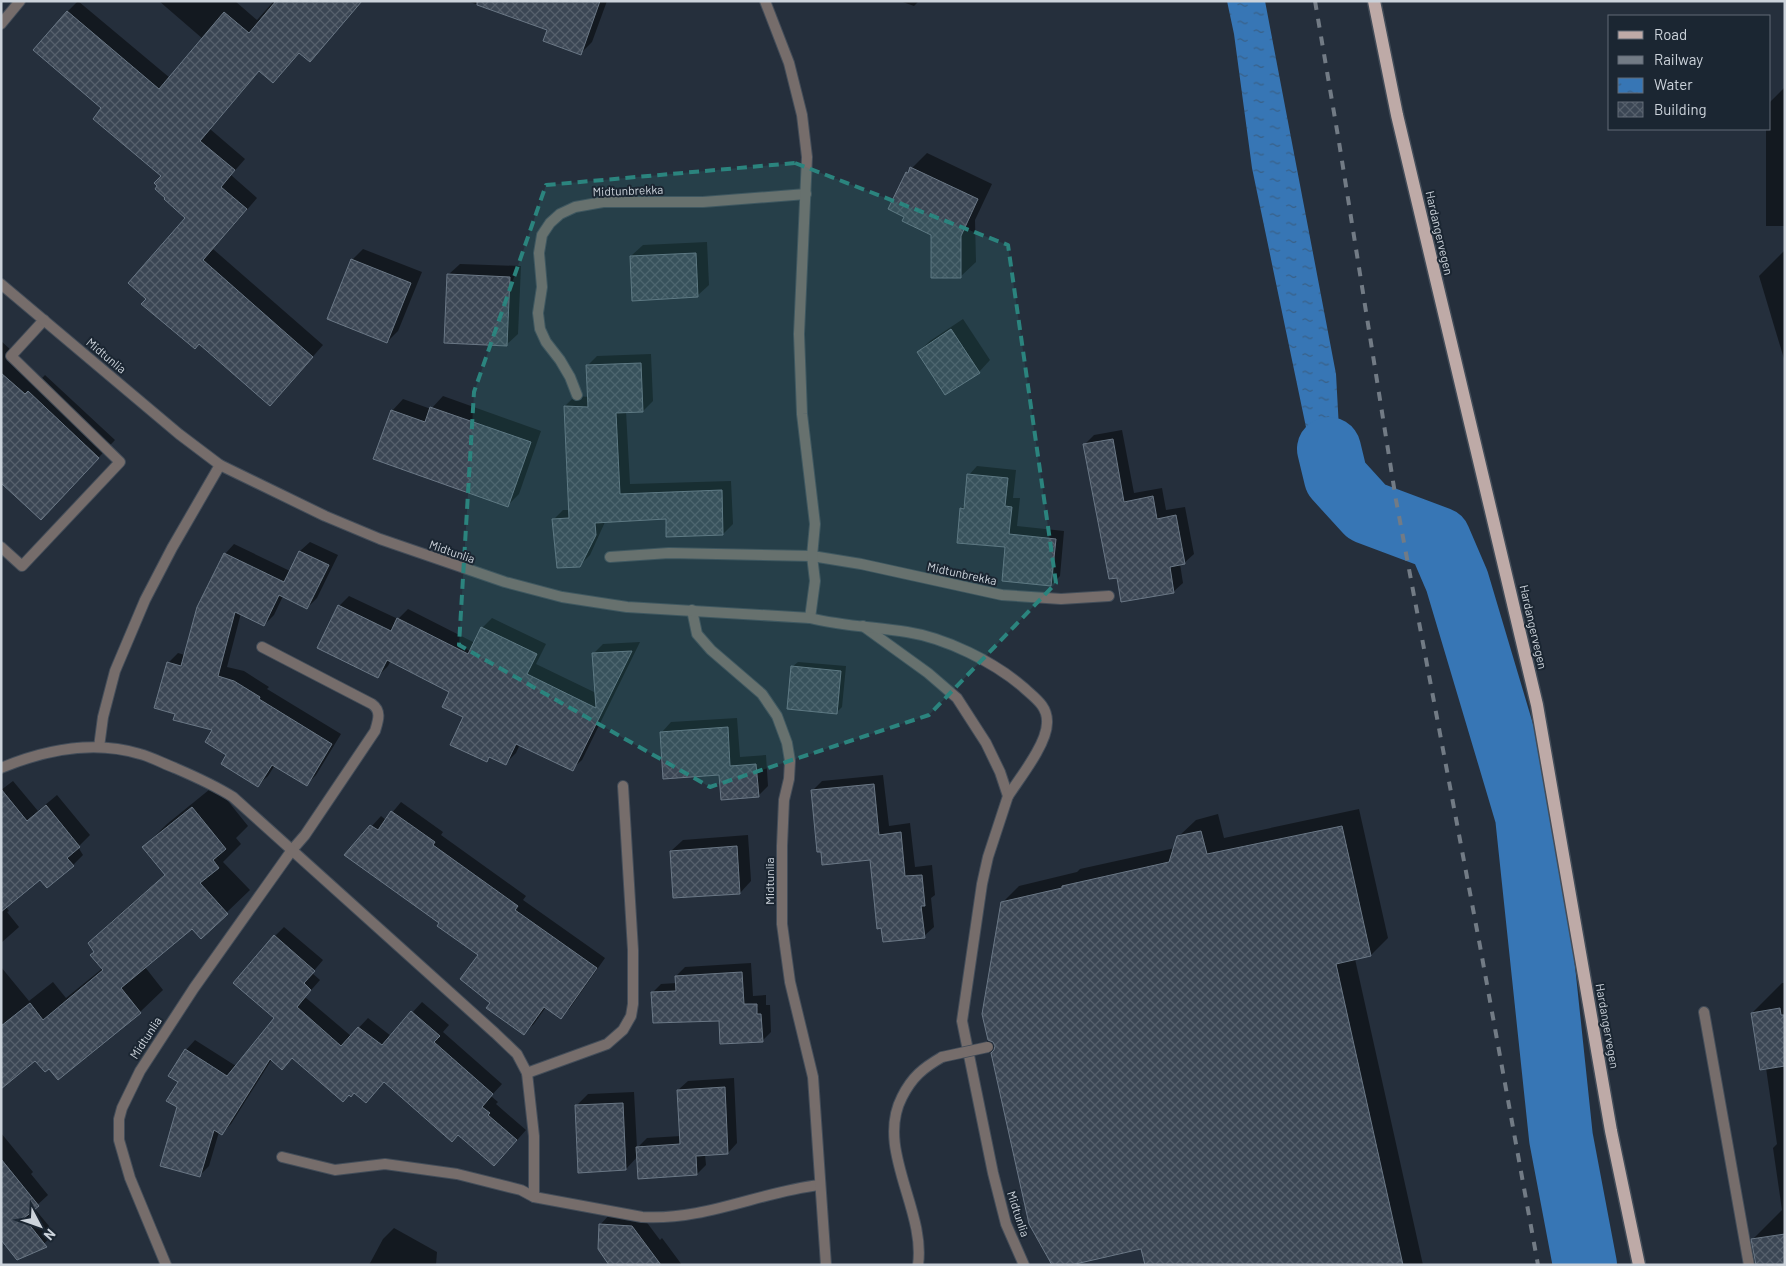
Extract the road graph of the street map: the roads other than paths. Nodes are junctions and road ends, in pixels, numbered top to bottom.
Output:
1 (20, 1) edge
2 (766, 1) edge
3 (1374, 1) edge
4 (1, 24) edge
5 (806, 194) junction
6 (1, 284) edge
7 (44, 320) junction
8 (577, 395) dead end
9 (220, 464) junction
10 (1, 547) edge
11 (812, 556) junction
12 (610, 557) dead end
13 (1109, 596) dead end
14 (692, 610) junction
15 (810, 618) junction
16 (862, 626) junction
17 (262, 647) dead end
18 (99, 748) junction
19 (1, 768) edge
20 (623, 786) dead end
21 (1008, 796) junction
22 (292, 850) junction
23 (1704, 1012) dead end
24 (988, 1047) dead end
25 (527, 1073) junction
26 (282, 1157) dead end
27 (819, 1185) junction
28 (534, 1198) junction
29 (166, 1265) edge
30 (826, 1265) edge
31 (918, 1265) edge
32 (1024, 1265) edge
33 (1639, 1265) edge
34 (1749, 1265) edge

1 - 4 street
2 - 5 street
3 - 33 main road, Hardangervegen
5 - 8 street, Midtunbrekka
5 - 11 street
6 - 7 street, Midtunlia
7 - 9 street, Midtunlia
7 - 10 street
9 - 14 street, Midtunlia
9 - 18 street
11 - 12 street, Midtunbrekka
11 - 13 street, Midtunbrekka
11 - 15 street
14 - 15 street, Midtunlia
14 - 27 street, Midtunlia
15 - 16 street, Midtunlia
16 - 21 street
16 - 21 street, Midtunlia
17 - 22 street, Midtunlia
18 - 19 street
18 - 22 street
20 - 25 street
21 - 32 street, Midtunlia
22 - 25 street
22 - 29 street, Midtunlia
23 - 34 street
24 - 31 street, bridge
25 - 28 street
26 - 28 street
27 - 28 street
27 - 30 street, Midtunlia

